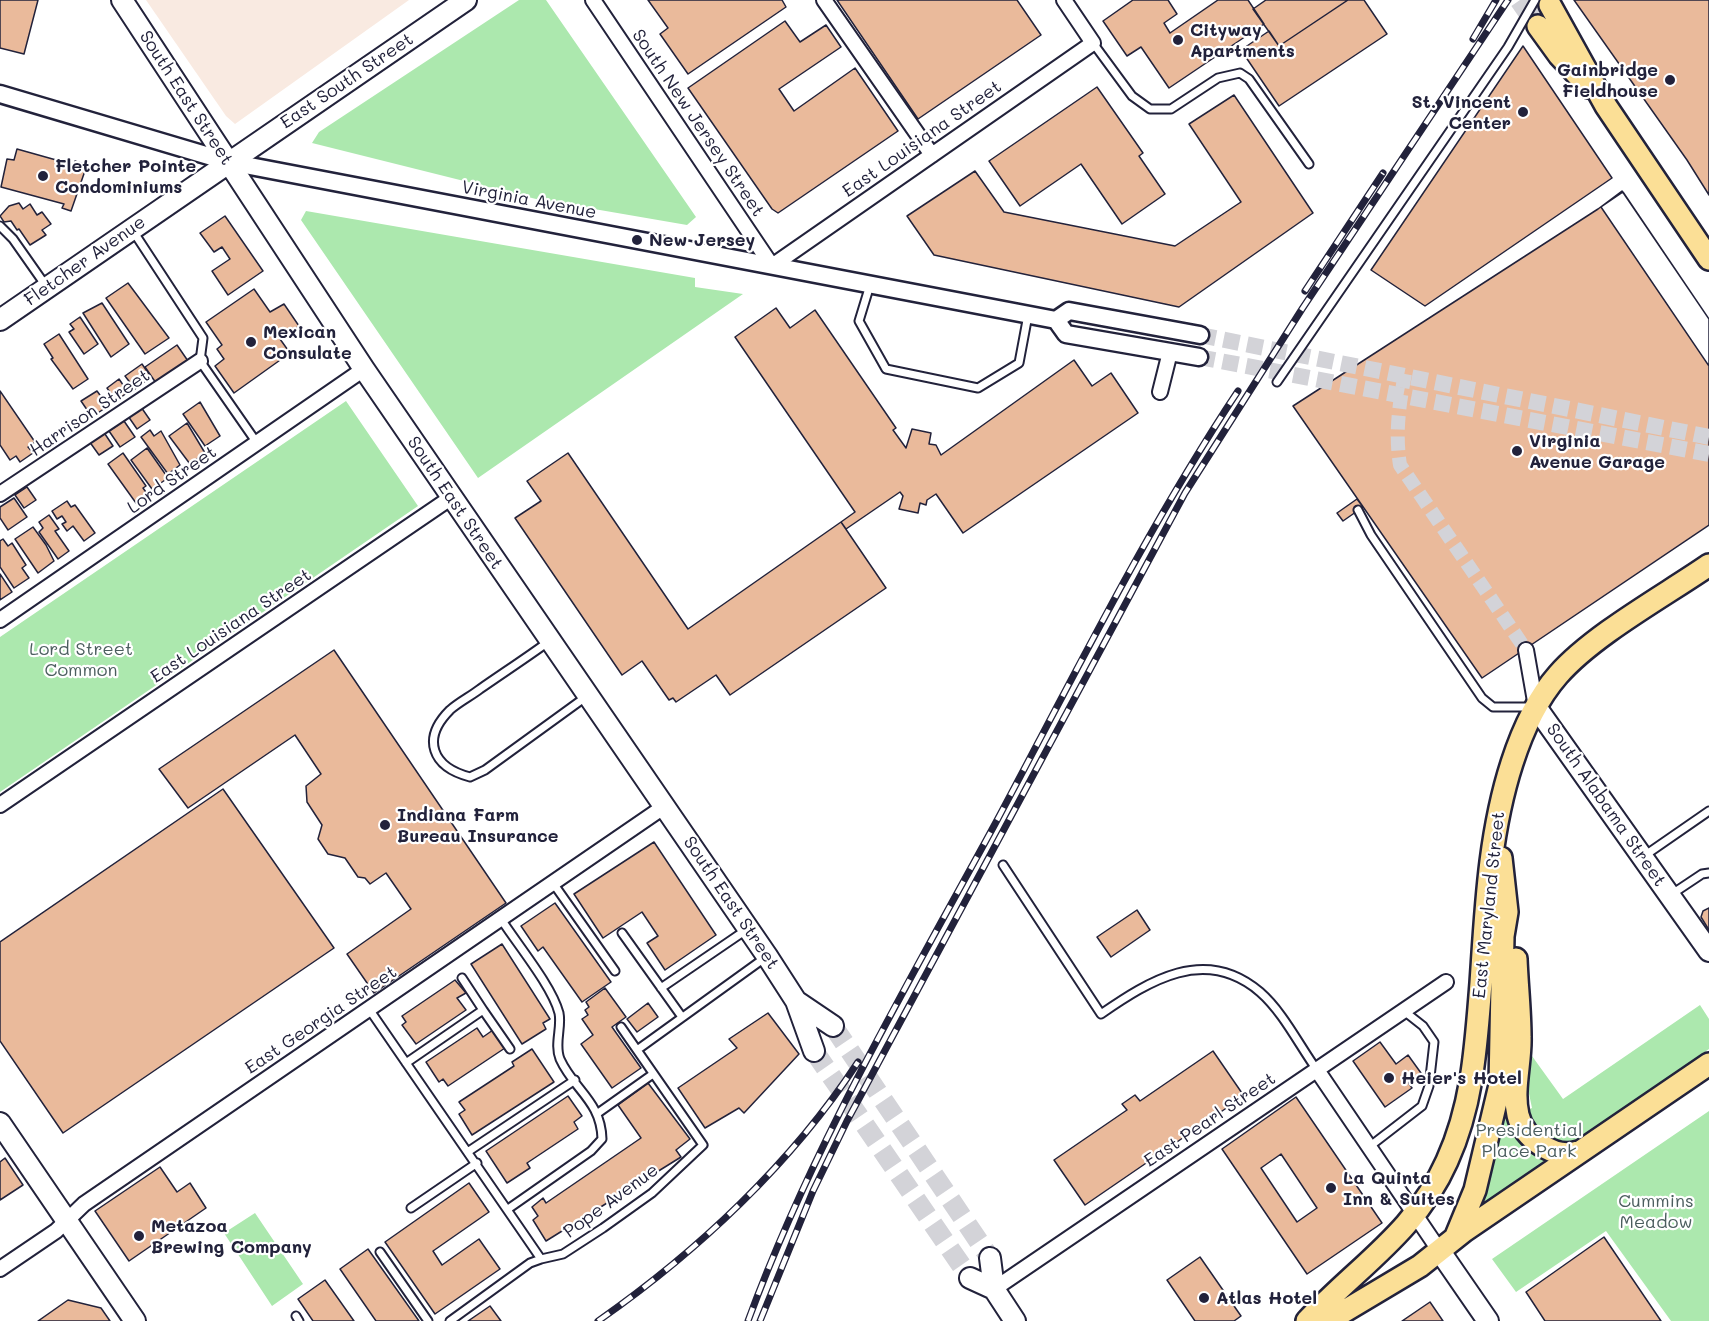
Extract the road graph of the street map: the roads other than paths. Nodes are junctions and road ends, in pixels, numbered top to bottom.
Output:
1 (122, 0) edge
2 (466, 0) edge
3 (592, 0) edge
4 (824, 0) edge
5 (1064, 0) edge
6 (1543, 2) edge
7 (1538, 26) tunnel mouth
8 (1093, 43) junction
9 (0, 94) edge
10 (1606, 106) junction
11 (932, 155) junction
12 (229, 162) junction
13 (1309, 164) dead end
14 (0, 226) edge
15 (132, 229) junction
16 (1708, 260) edge
17 (772, 266) junction
18 (870, 285) junction
19 (47, 287) junction
20 (1028, 315) junction
21 (0, 320) edge
22 (1056, 320) junction
23 (1200, 335) tunnel mouth
24 (1170, 352) junction
25 (1199, 357) tunnel mouth
26 (200, 361) junction
27 (364, 369) junction
28 (1276, 382) dead end
29 (1160, 392) dead end
30 (257, 443) junction
31 (0, 494) edge
32 (452, 497) junction
33 (1358, 510) dead end
34 (1709, 565) edge
35 (0, 620) edge
36 (549, 642) junction
37 (1526, 650) tunnel mouth
38 (587, 696) junction
39 (1531, 699) junction
40 (0, 805) edge
41 (665, 806) junction
42 (1709, 811) edge
43 (1496, 818) junction
44 (1642, 857) junction
45 (1003, 865) dead end
46 (1709, 873) edge
47 (553, 883) junction
48 (1670, 896) junction
49 (1507, 912) junction
50 (501, 919) junction
51 (748, 928) junction
52 (622, 933) dead end
53 (1709, 951) edge
54 (767, 956) junction
55 (615, 971) dead end
56 (462, 978) dead end
57 (1446, 982) dead end
58 (662, 988) junction
59 (796, 1001) junction
60 (369, 1009) junction
61 (483, 1010) junction
62 (1404, 1011) junction
63 (682, 1017) junction
64 (833, 1026) tunnel mouth
65 (621, 1027) dead end
66 (510, 1049) dead end
67 (637, 1050) junction
68 (814, 1051) tunnel mouth
69 (406, 1064) junction
70 (1709, 1064) edge
71 (1317, 1070) junction
72 (653, 1074) junction
73 (575, 1080) junction
74 (598, 1113) junction
75 (0, 1123) edge
76 (1369, 1147) junction
77 (469, 1151) junction
78 (1578, 1152) junction
79 (477, 1163) junction
80 (411, 1208) dead end
81 (508, 1209) junction
82 (1415, 1215) junction
83 (67, 1220) junction
84 (1439, 1250) junction
85 (380, 1252) dead end
86 (990, 1258) tunnel mouth
87 (541, 1259) junction
88 (0, 1269) edge
89 (970, 1278) tunnel mouth
90 (994, 1288) junction
91 (135, 1321) edge
92 (428, 1321) edge
93 (450, 1321) edge
94 (1015, 1321) edge
95 (1307, 1321) edge
96 (1328, 1321) edge
97 (1488, 1321) edge

1 - 12 main road, South East Street
2 - 12 main road, East South Street
3 - 17 street, South New Jersey Street
4 - 11 street
5 - 8 street
6 - 10 main road
6 - 28 lane
7 - 10 main road
8 - 11 street, East Louisiana Street
8 - 13 lane
9 - 12 street, Virginia Avenue
10 - 16 main road
11 - 17 street, East Louisiana Street
12 - 15 main road, Fletcher Avenue
12 - 17 street, Virginia Avenue
12 - 27 main road, South East Street
14 - 19 lane
15 - 19 main road, Fletcher Avenue
15 - 26 lane
17 - 18 street, Virginia Avenue
18 - 20 street, Virginia Avenue
18 - 20 lane
19 - 21 main road, Fletcher Avenue
20 - 22 street, Virginia Avenue
22 - 23 street, Virginia Avenue
22 - 24 street, Virginia Avenue
24 - 25 street, Virginia Avenue
24 - 29 street
26 - 30 lane
26 - 31 street, Harrison Street
27 - 30 street, Lord Street
27 - 32 main road, South East Street
30 - 35 street, Lord Street
32 - 36 main road, South East Street
32 - 40 street, East Louisiana Street
33 - 39 lane
34 - 39 main road, East Maryland Street
36 - 38 main road, South East Street
36 - 38 lane
37 - 39 street, South Alabama Street
38 - 41 main road, South East Street
39 - 43 main road, East Maryland Street
39 - 44 main road, South Alabama Street
41 - 47 street, East Georgia Street
41 - 51 main road, South East Street
42 - 44 lane
43 - 49 main road
43 - 82 main road, East Maryland Street
44 - 48 main road, South Alabama Street
45 - 71 lane
46 - 48 lane
47 - 50 street, East Georgia Street
47 - 55 lane
48 - 53 main road, South Alabama Street
49 - 78 main road
49 - 84 main road
50 - 60 street, East Georgia Street
50 - 73 lane
51 - 54 main road, South East Street
51 - 58 lane
52 - 58 lane
54 - 59 main road, South East Street
54 - 63 lane
56 - 61 lane
57 - 62 street, East Pearl Street
58 - 63 lane
59 - 64 main road, South East Street
59 - 68 main road, South East Street
60 - 69 lane
60 - 83 street, East Georgia Street
61 - 66 lane
61 - 69 lane
62 - 71 street, East Pearl Street
62 - 76 lane
63 - 67 lane
65 - 67 lane, Pope Avenue
67 - 72 lane, Pope Avenue
69 - 77 lane
70 - 78 main road
71 - 76 street
71 - 90 street, East Pearl Street
72 - 74 lane
72 - 87 lane, Pope Avenue
73 - 74 lane
73 - 77 lane
74 - 81 lane
75 - 83 main road
76 - 82 street
77 - 79 lane
78 - 84 main road
79 - 80 lane
79 - 81 lane
81 - 87 lane
82 - 84 street
82 - 95 main road, East Maryland Street
83 - 88 street, East Georgia Street
83 - 91 main road
84 - 96 main road
84 - 97 main road
85 - 92 lane
86 - 90 main road
87 - 93 lane
89 - 90 main road
90 - 94 main road

